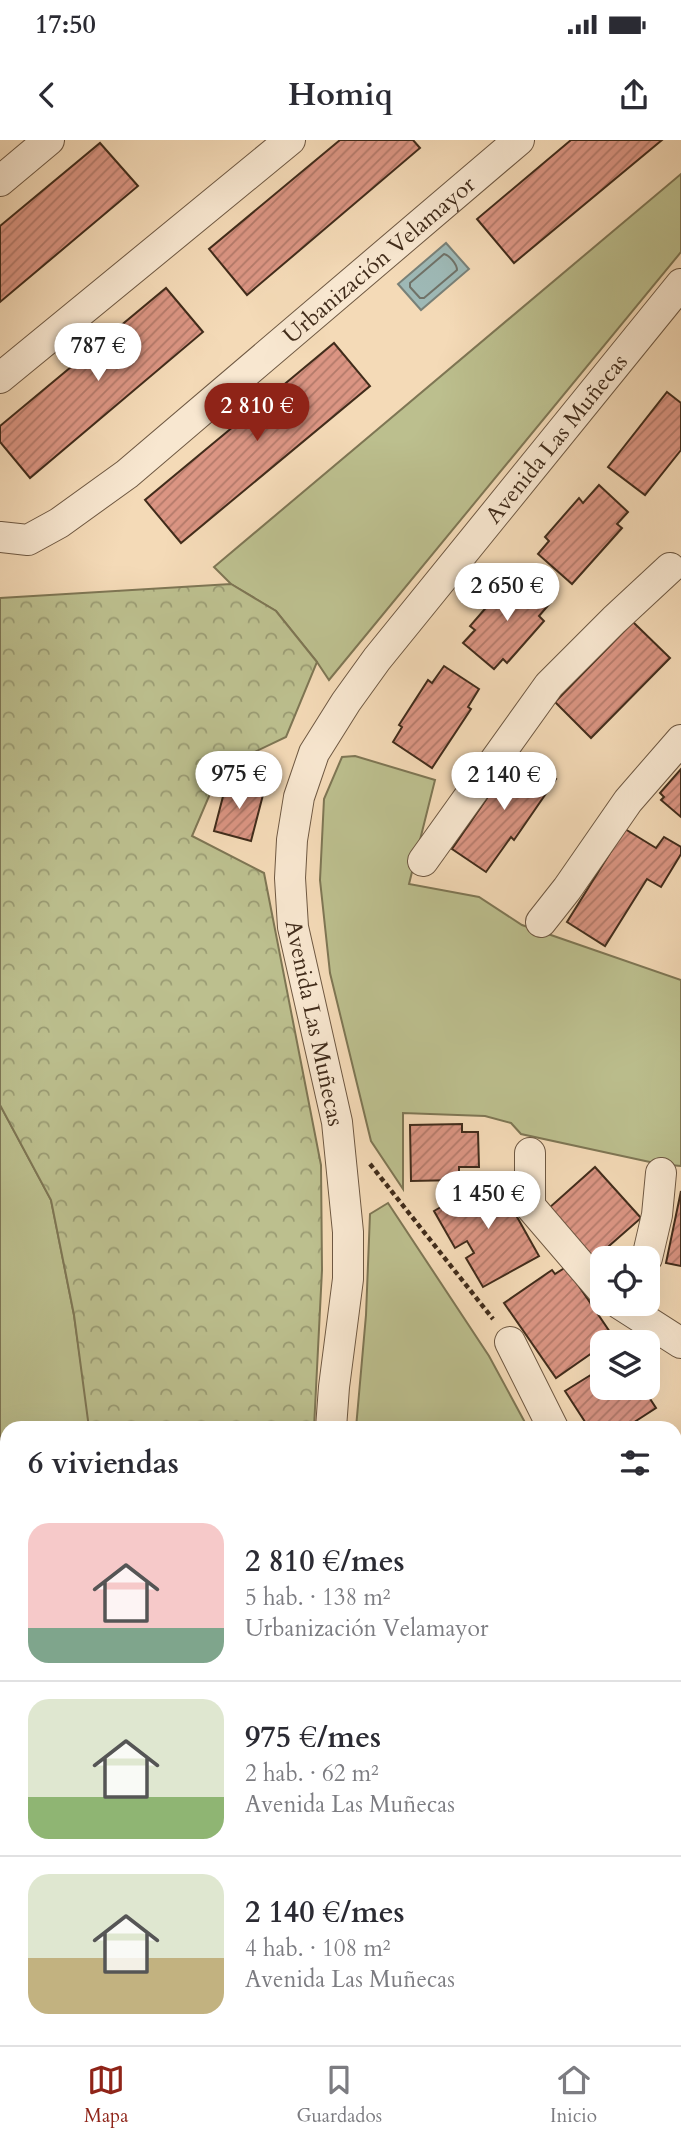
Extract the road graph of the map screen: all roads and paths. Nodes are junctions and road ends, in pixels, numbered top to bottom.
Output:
1 (49, 140) edge
2 (290, 140) edge
3 (519, 140) edge
4 (0, 181) edge
5 (681, 285) edge
6 (0, 378) edge
7 (0, 537) edge
8 (677, 569) edge
9 (681, 740) edge
10 (423, 861) dead end
11 (541, 922) dead end
12 (337, 1122) junction
13 (530, 1153) dead end
14 (661, 1173) dead end
15 (650, 1246) edge
16 (590, 1276) edge
17 (643, 1316) edge
18 (510, 1342) joint
19 (681, 1343) edge
20 (332, 1421) edge
21 (550, 1421) edge

1 - 4 street
2 - 6 street
3 - 7 street, Urbanización Velamayor
5 - 12 street, Avenida Las Muñecas
8 - 10 street
9 - 11 street
12 - 18 path
12 - 20 street, Avenida Las Muñecas
13 - 16 street
14 - 15 street
17 - 19 street
18 - 21 street

